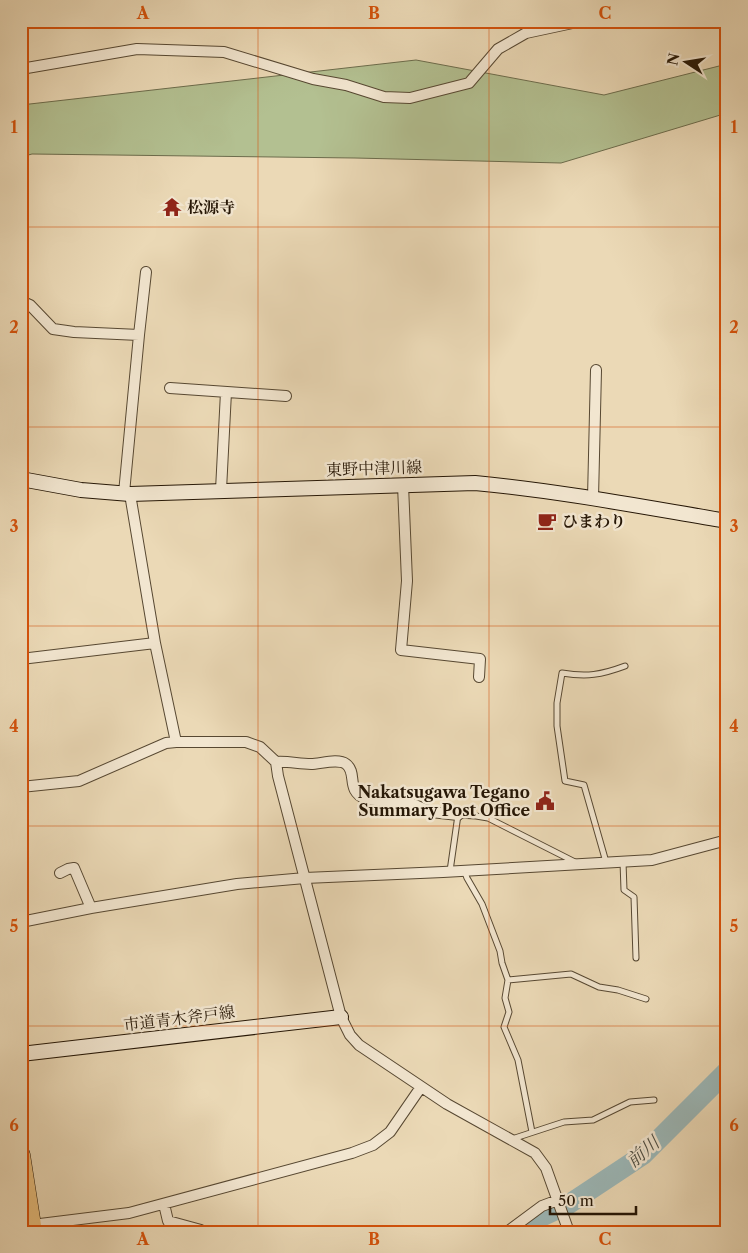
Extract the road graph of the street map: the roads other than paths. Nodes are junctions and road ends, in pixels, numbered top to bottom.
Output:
1 (582, 21) edge
2 (21, 70) edge
3 (146, 272) dead end
4 (21, 301) edge
5 (139, 334) junction
6 (596, 370) dead end
7 (170, 388) dead end
8 (226, 392) junction
9 (286, 396) dead end
10 (21, 479) edge
11 (403, 485) junction
12 (221, 490) junction
13 (127, 493) junction
14 (594, 498) junction
15 (727, 521) edge
16 (155, 643) junction
17 (21, 659) edge
18 (625, 666) dead end
19 (479, 676) dead end
20 (176, 742) junction
21 (276, 762) junction
22 (21, 787) edge
23 (458, 815) junction
24 (727, 840) edge
25 (623, 862) junction
26 (577, 863) junction
27 (606, 863) junction
28 (464, 870) junction
29 (450, 871) junction
30 (60, 873) dead end
31 (305, 878) junction
32 (91, 908) junction
33 (21, 922) edge
34 (636, 958) dead end
35 (508, 980) junction
36 (646, 999) dead end
37 (341, 1017) junction
38 (21, 1054) edge
39 (421, 1087) junction
40 (654, 1100) dead end
41 (532, 1132) junction
42 (509, 1140) junction
43 (21, 1155) edge
44 (558, 1200) junction
45 (164, 1204) junction
46 (32, 1228) edge
47 (202, 1232) edge
48 (507, 1232) edge
49 (569, 1232) edge

1 - 2 street
3 - 5 street
4 - 5 street
5 - 13 street
6 - 14 street
7 - 8 street
8 - 9 street
8 - 12 street
10 - 13 main road, 東野中津川線
11 - 12 main road, 東野中津川線
11 - 14 main road, 東野中津川線
11 - 19 street
12 - 13 main road, 東野中津川線
13 - 16 street
14 - 15 main road, 東野中津川線
16 - 17 street
16 - 20 street
18 - 27 lane
20 - 21 street
20 - 22 street
21 - 23 street
21 - 31 street
23 - 26 lane
23 - 29 lane
24 - 25 street
25 - 27 street
25 - 34 lane
26 - 27 street
26 - 28 street
28 - 29 street
28 - 35 lane
29 - 31 street
30 - 32 street
31 - 32 street
31 - 37 street
32 - 33 street
35 - 36 lane
35 - 41 lane
37 - 38 main road, 市道青木斧戸線
37 - 39 street
39 - 42 street
39 - 45 street
40 - 41 lane
41 - 42 lane
42 - 44 street
43 - 46 highway
44 - 48 street
44 - 49 street
45 - 46 street
45 - 47 street

